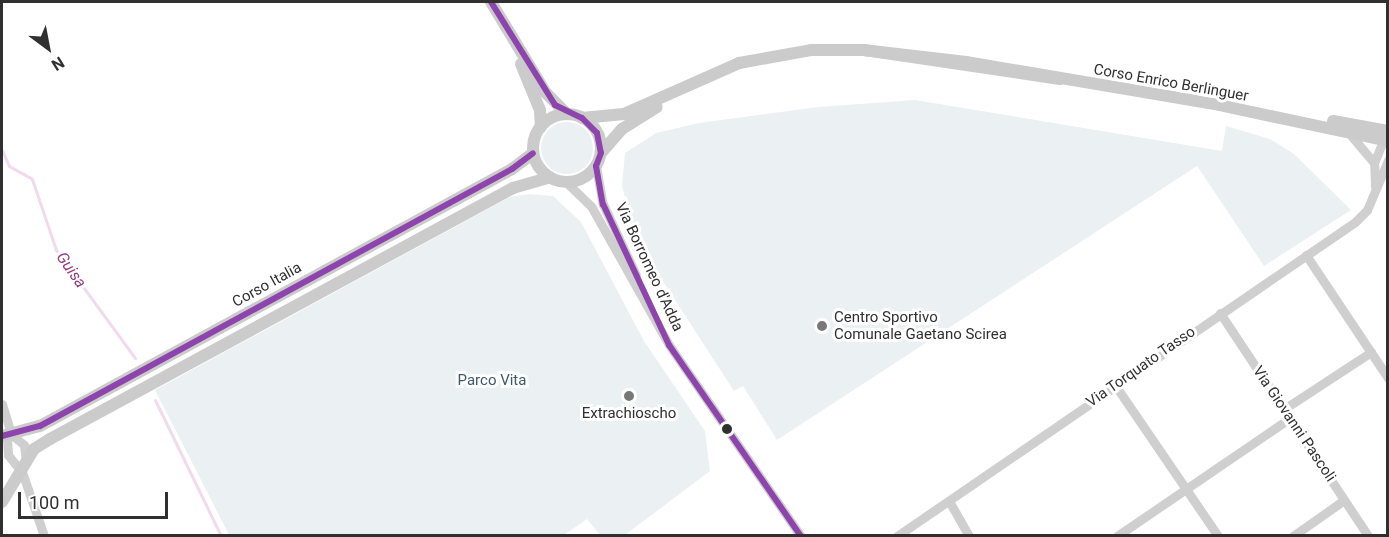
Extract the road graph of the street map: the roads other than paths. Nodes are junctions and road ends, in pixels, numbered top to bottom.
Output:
1 (490, 2) edge
2 (763, 58) junction
3 (567, 114) junction
4 (1277, 117) junction
5 (582, 118) junction
6 (541, 127) junction
7 (1349, 133) junction
8 (1386, 136) edge
9 (533, 153) junction
10 (599, 159) junction
11 (1388, 160) edge
12 (1374, 163) junction
13 (548, 178) junction
14 (567, 183) junction
15 (1375, 191) junction
16 (1306, 255) junction
17 (1220, 313) junction
18 (669, 345) junction
19 (1371, 352) junction
20 (1388, 378) edge
21 (1115, 385) junction
22 (2, 404) edge
23 (1284, 409) junction
24 (1290, 418) junction
25 (6, 435) edge
26 (24, 468) junction
27 (1186, 489) junction
28 (1344, 500) junction
29 (949, 501) junction
30 (2, 502) edge
31 (44, 536) edge
32 (801, 536) edge
33 (897, 536) edge
34 (969, 536) edge
35 (1117, 536) edge
36 (1218, 536) edge
37 (1293, 536) edge
38 (1368, 536) edge

1 - 3 street
1 - 6 street
2 - 4 street, Corso Enrico Berlinguer
2 - 5 street, Corso Enrico Berlinguer
2 - 10 street, Corso Enrico Berlinguer
3 - 5 street
3 - 6 street
4 - 7 street, Corso Enrico Berlinguer
4 - 8 street, Corso Enrico Berlinguer
5 - 10 street
6 - 9 street
7 - 8 street, Corso Enrico Berlinguer
7 - 12 street
8 - 12 street
9 - 13 street
9 - 25 street, Corso Italia
10 - 14 street
10 - 18 street, Via Borromeo d'Adda
11 - 15 street, Via Torquato Tasso
12 - 15 street
13 - 14 street
13 - 26 street, Corso Italia
14 - 18 street, Via Borromeo d'Adda
15 - 16 street, Via Torquato Tasso
16 - 17 street, Via Torquato Tasso
16 - 19 street
17 - 21 street, Via Torquato Tasso
17 - 23 street, Via Giovanni Pascoli
18 - 32 street, Via Borromeo d'Adda
19 - 20 street
19 - 23 street
21 - 27 street
21 - 29 street, Via Torquato Tasso
22 - 25 street
23 - 24 street, Via Giovanni Pascoli
24 - 27 street
24 - 28 street, Via Giovanni Pascoli
25 - 26 street
25 - 26 street
26 - 30 street
26 - 31 street
27 - 35 street
27 - 36 street
28 - 37 street
28 - 38 street, Via Giovanni Pascoli
29 - 33 street, Via Torquato Tasso
29 - 34 street

